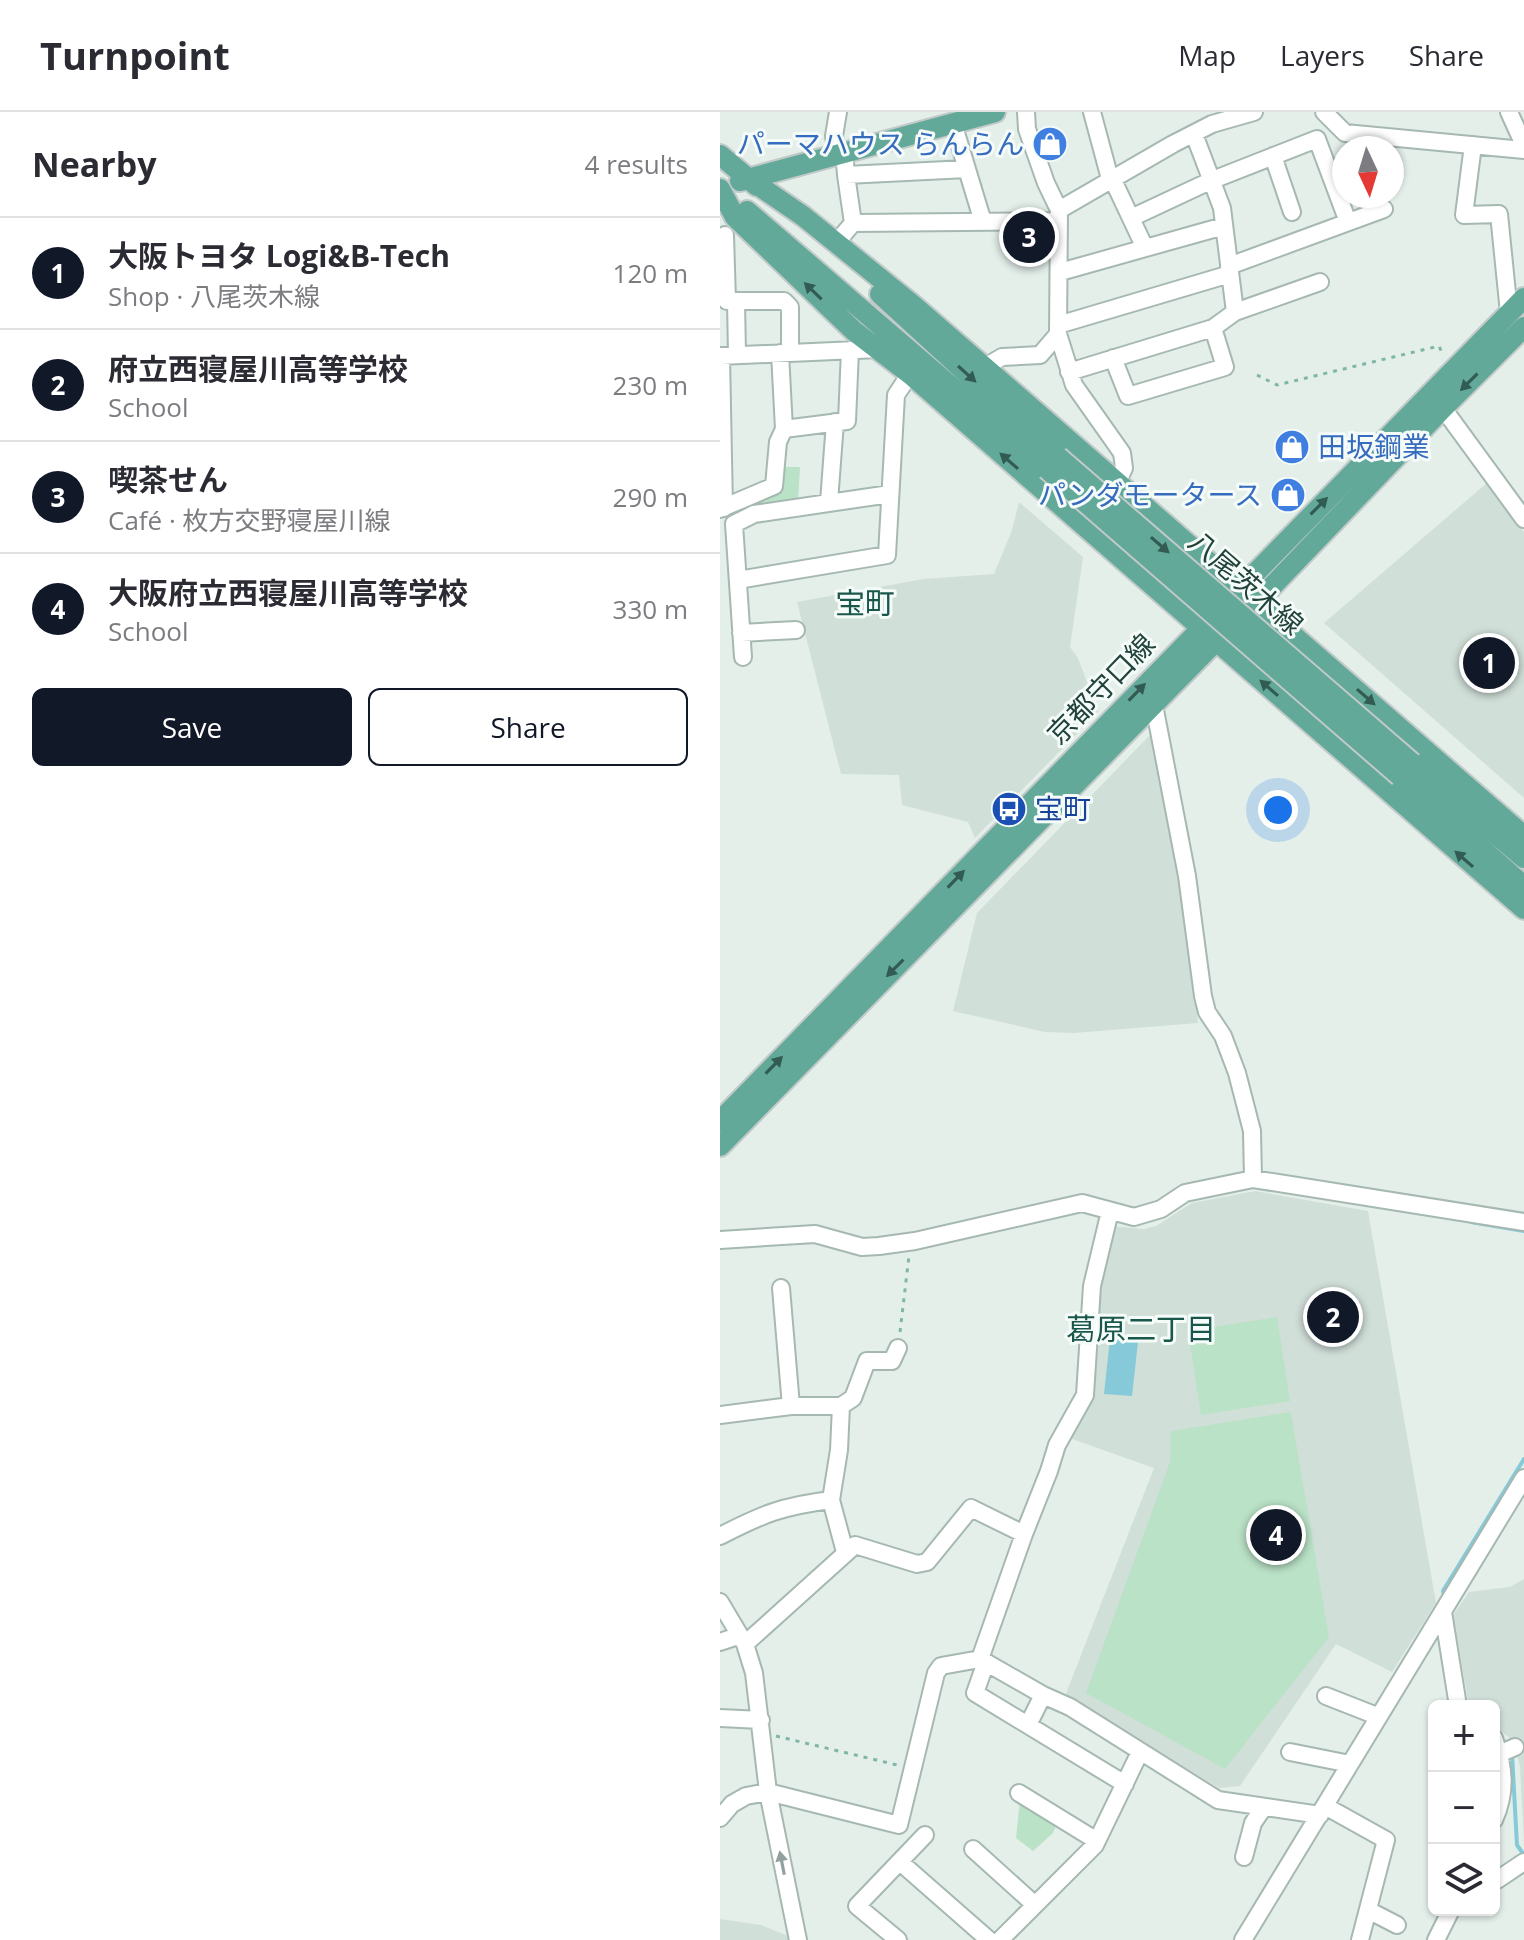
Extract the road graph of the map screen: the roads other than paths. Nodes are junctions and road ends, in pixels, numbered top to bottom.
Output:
1 (838, 112) edge
2 (995, 112) edge
3 (1026, 112) edge
4 (1092, 112) edge
5 (1254, 112) edge
6 (1324, 112) edge
7 (1509, 112) edge
8 (953, 123) junction
9 (1341, 129) junction
10 (1194, 134) junction
11 (1317, 139) junction
12 (1473, 145) junction
13 (1524, 147) edge
14 (840, 152) junction
15 (720, 155) edge
16 (1273, 156) junction
17 (967, 169) junction
18 (846, 175) junction
19 (749, 179) junction
20 (1111, 179) junction
21 (1210, 181) junction
22 (720, 187) edge
23 (1384, 209) dead end
24 (1292, 212) dead end
25 (1059, 216) junction
26 (1131, 218) junction
27 (983, 222) junction
28 (1348, 222) junction
29 (853, 223) junction
30 (1224, 226) junction
31 (723, 242) edge
32 (836, 243) junction
33 (1145, 248) junction
34 (1230, 270) junction
35 (1060, 272) junction
36 (1320, 282) dead end
37 (1524, 298) edge
38 (728, 301) edge
39 (1235, 312) junction
40 (1516, 320) edge
41 (1213, 328) junction
42 (1058, 329) junction
43 (879, 349) junction
44 (850, 350) junction
45 (785, 353) junction
46 (726, 356) edge
47 (1113, 358) junction
48 (985, 367) junction
49 (1069, 372) junction
50 (910, 374) junction
51 (1437, 400) junction
52 (835, 422) junction
53 (784, 429) junction
54 (1053, 463) junction
55 (1117, 483) junction
56 (890, 494) junction
57 (829, 502) junction
58 (725, 507) edge
59 (1524, 519) edge
60 (734, 524) junction
61 (738, 580) junction
62 (1239, 587) junction
63 (1257, 602) junction
64 (796, 630) dead end
65 (741, 633) junction
66 (1208, 635) junction
67 (743, 657) dead end
68 (1154, 705) junction
69 (1406, 770) junction
70 (1524, 836) edge
71 (1524, 858) edge
72 (1524, 886) edge
73 (1524, 909) edge
74 (720, 1121) edge
75 (720, 1146) edge
76 (1253, 1179) junction
77 (1108, 1215) junction
78 (1524, 1222) edge
79 (720, 1240) edge
80 (781, 1288) dead end
81 (898, 1348) road end
82 (791, 1406) junction
83 (841, 1406) junction
84 (720, 1415) edge
85 (1524, 1478) edge
86 (831, 1500) junction
87 (1024, 1534) junction
88 (720, 1536) edge
89 (845, 1552) junction
90 (720, 1602) edge
91 (1443, 1612) junction
92 (742, 1640) junction
93 (720, 1642) edge
94 (983, 1660) junction
95 (1043, 1695) junction
96 (1326, 1696) dead end
97 (1457, 1700) edge
98 (1377, 1716) junction
99 (720, 1718) edge
100 (1028, 1725) junction
101 (762, 1726) junction
102 (1503, 1748) edge
103 (1140, 1752) junction
104 (1290, 1752) dead end
105 (1350, 1764) junction
106 (1125, 1784) junction
107 (1500, 1785) edge
108 (768, 1792) junction
109 (1019, 1793) dead end
110 (1264, 1807) junction
111 (1323, 1811) junction
112 (720, 1818) edge
113 (925, 1835) dead end
114 (1097, 1841) junction
115 (973, 1849) dead end
116 (1244, 1857) dead end
117 (900, 1862) junction
118 (1524, 1862) edge
119 (1500, 1878) edge
120 (1035, 1905) junction
121 (1368, 1910) junction
122 (1448, 1916) edge
123 (1397, 1925) dead end
124 (798, 1940) edge
125 (898, 1940) edge
126 (989, 1940) edge
127 (1000, 1940) edge
128 (1243, 1940) edge
129 (1360, 1940) edge
130 (1436, 1940) edge

1 - 14 street
2 - 8 main road
3 - 25 street
4 - 20 street
5 - 10 street
6 - 9 street
7 - 13 street
8 - 14 main road
8 - 17 street
9 - 11 street
9 - 12 street
10 - 20 street
10 - 21 street
11 - 16 street
11 - 28 street
12 - 13 street
12 - 40 street
14 - 18 street
14 - 19 main road
15 - 19 main road, 八尾茨木線
16 - 21 street
16 - 24 street
17 - 18 street
17 - 27 street
18 - 29 street
19 - 22 main road
19 - 32 main road
19 -> 54 main road, 八尾茨木線
20 - 25 street
20 - 26 street
21 - 26 street
21 - 30 street
43 -> 22 main road
22 - 54 main road, 八尾茨木線
23 - 28 street
25 - 27 street
25 - 35 street
26 - 33 street
27 - 29 street
28 - 34 street
29 - 32 street
30 - 33 street
30 - 34 street
31 - 38 street
32 - 48 main road
33 - 35 street
34 - 39 street
34 - 42 street
35 - 42 street
36 - 39 street
37 - 40 main road, 京都守口線
38 - 45 street
38 - 46 street
39 - 41 street
40 -> 51 main road, 京都守口線
40 - 51 main road, 京都守口線
41 - 47 street
41 - 47 street
42 - 48 street
42 - 49 street
43 - 44 street
43 - 50 main road
44 - 45 street
44 - 52 street
45 - 46 street
45 - 53 street
46 - 58 street
47 - 49 street
48 - 55 main road
49 - 55 street
50 - 56 street
66 -> 50 main road
51 - 59 street
62 -> 51 main road, 京都守口線
51 - 63 main road, 京都守口線
52 - 53 street
52 - 57 street
53 - 58 street
54 - 69 main road, 八尾茨木線, bridge
55 - 62 main road
56 - 57 street
56 - 61 street
57 - 60 street
58 - 60 street
60 - 61 street
61 - 65 street
62 - 63 main road
62 - 66 main road, 京都守口線
63 - 66 main road, 京都守口線
63 -> 70 main road
64 - 65 street
65 - 67 street
66 - 68 main road, 京都守口線
73 -> 66 main road
74 -> 66 main road, 京都守口線
68 -> 75 main road, 京都守口線
68 - 76 street
69 - 71 main road, 八尾茨木線
69 - 72 main road, 八尾茨木線
76 - 77 street
76 - 78 street
77 - 79 street
77 - 87 street
80 - 82 street
81 - 83 street
82 - 83 street
82 - 84 street
83 - 86 street
85 - 91 street
86 - 88 street
86 - 89 street
87 - 89 street
87 - 94 street
89 - 92 street
90 - 92 street
91 - 97 street
91 - 98 street
92 - 93 street
92 - 101 street
94 - 95 street
94 - 100 street
94 - 108 street
95 - 100 street
95 - 103 street
96 - 98 street
98 - 105 street
99 - 101 street
100 - 106 street
101 - 108 street
102 - 107 street
103 - 106 street
103 - 110 street
104 - 105 street
105 - 111 street
106 - 114 street
108 - 112 street
124 -> 108 street
109 - 114 street
110 - 111 street
110 - 116 street
111 - 121 street
111 - 128 street
113 - 117 street
114 - 120 street
115 - 120 street
117 - 125 street
117 - 126 street
118 - 119 street
120 - 127 street
121 - 123 street
121 - 129 street
122 - 130 street

